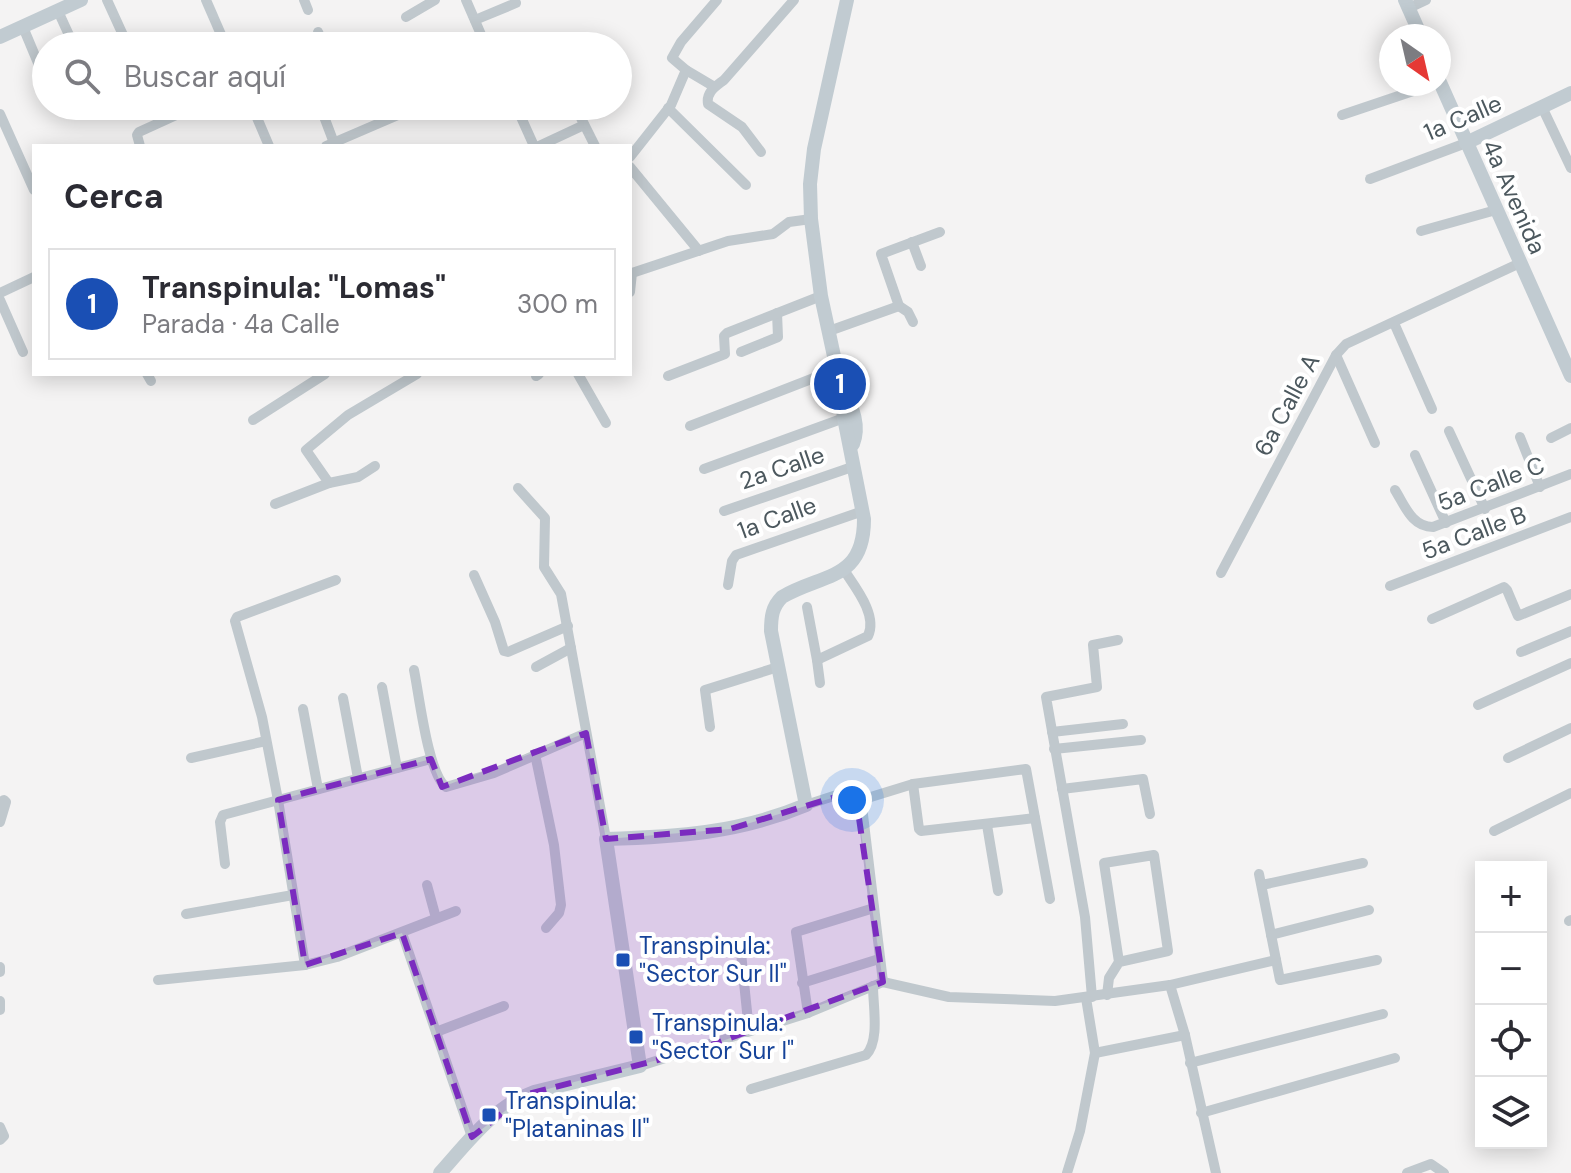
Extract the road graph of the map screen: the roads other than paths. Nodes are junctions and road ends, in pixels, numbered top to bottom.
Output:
1 (81, 0) edge
2 (107, 0) edge
3 (206, 0) edge
4 (435, 0) edge
5 (466, 0) edge
6 (717, 0) edge
7 (794, 0) edge
8 (847, 0) edge
9 (1426, 0) edge
10 (516, 3) dead end
11 (1404, 3) edge
12 (58, 11) junction
13 (406, 17) dead end
14 (475, 20) junction
15 (1415, 24) edge
16 (23, 27) junction
17 (68, 32) edge
18 (122, 32) edge
19 (220, 32) edge
20 (480, 32) edge
21 (0, 37) edge
22 (32, 49) edge
23 (686, 70) junction
24 (713, 86) junction
25 (1571, 93) edge
26 (1397, 96) edge
27 (1444, 96) edge
28 (1542, 107) junction
29 (668, 108) junction
30 (0, 114) edge
31 (1342, 115) dead end
32 (165, 120) edge
33 (258, 120) edge
34 (324, 120) edge
35 (386, 120) edge
36 (523, 120) edge
37 (582, 120) edge
38 (584, 125) junction
39 (1466, 143) junction
40 (139, 144) edge
41 (268, 144) edge
42 (330, 144) edge
43 (535, 144) edge
44 (541, 144) edge
45 (594, 144) edge
46 (761, 152) dead end
47 (632, 154) edge
48 (1571, 168) edge
49 (632, 169) edge
50 (1370, 179) dead end
51 (746, 185) dead end
52 (32, 186) edge
53 (1496, 210) junction
54 (811, 219) junction
55 (1421, 231) dead end
56 (940, 232) dead end
57 (912, 242) junction
58 (699, 251) junction
59 (1520, 263) junction
60 (921, 266) dead end
61 (632, 272) edge
62 (32, 278) edge
63 (0, 293) edge
64 (821, 296) junction
65 (0, 300) edge
66 (899, 306) junction
67 (777, 313) junction
68 (913, 322) dead end
69 (1394, 323) junction
70 (829, 331) junction
71 (23, 352) dead end
72 (741, 352) dead end
73 (1336, 355) junction
74 (1568, 359) edge
75 (837, 369) junction
76 (322, 376) edge
77 (414, 376) edge
78 (579, 376) edge
79 (668, 376) dead end
80 (1571, 376) edge
81 (841, 389) junction
82 (1432, 409) dead end
83 (844, 418) junction
84 (253, 420) dead end
85 (606, 423) dead end
86 (690, 426) dead end
87 (1571, 428) edge
88 (1449, 431) dead end
89 (1520, 437) dead end
90 (1551, 438) dead end
91 (1375, 443) dead end
92 (851, 447) junction
93 (1415, 455) dead end
94 (375, 466) dead end
95 (855, 466) junction
96 (704, 469) dead end
97 (1571, 474) edge
98 (329, 483) junction
99 (1540, 487) junction
100 (518, 488) dead end
101 (1395, 490) dead end
102 (275, 504) dead end
103 (1485, 509) junction
104 (724, 511) dead end
105 (863, 511) junction
106 (1571, 517) edge
107 (1446, 523) junction
108 (844, 570) junction
109 (1221, 573) dead end
110 (474, 575) dead end
111 (336, 580) dead end
112 (728, 585) dead end
113 (1390, 586) dead end
114 (1571, 594) edge
115 (807, 607) dead end
116 (1432, 619) dead end
117 (568, 626) junction
118 (1571, 631) edge
119 (1118, 640) dead end
120 (571, 648) junction
121 (1521, 652) dead end
122 (817, 660) junction
123 (1571, 663) edge
124 (536, 667) dead end
125 (778, 667) junction
126 (414, 670) dead end
127 (820, 683) dead end
128 (382, 687) dead end
129 (343, 698) dead end
130 (1478, 705) dead end
131 (303, 709) dead end
132 (1123, 724) dead end
133 (710, 727) dead end
134 (1571, 728) edge
135 (1052, 732) junction
136 (586, 733) junction
137 (1141, 740) dead end
138 (266, 741) junction
139 (1054, 749) junction
140 (535, 754) junction
141 (191, 758) dead end
142 (1508, 758) dead end
143 (431, 759) junction
144 (397, 768) junction
145 (358, 778) junction
146 (913, 784) junction
147 (318, 789) junction
148 (1062, 789) junction
149 (1571, 793) edge
150 (278, 800) junction
151 (861, 800) junction
152 (0, 802) edge
153 (806, 805) junction
154 (1150, 814) dead end
155 (1035, 818) junction
156 (0, 822) edge
157 (987, 825) junction
158 (1494, 831) dead end
159 (606, 839) junction
160 (1363, 863) dead end
161 (225, 864) dead end
162 (427, 885) dead end
163 (998, 891) dead end
164 (293, 895) junction
165 (1050, 899) dead end
166 (874, 908) junction
167 (1369, 910) dead end
168 (456, 911) dead end
169 (186, 914) dead end
170 (436, 918) junction
171 (546, 928) dead end
172 (402, 933) junction
173 (1271, 935) junction
174 (740, 943) dead end
175 (879, 959) junction
176 (1276, 960) junction
177 (1377, 960) dead end
178 (1119, 962) junction
179 (305, 965) junction
180 (158, 980) dead end
181 (802, 983) junction
182 (878, 984) junction
183 (1170, 985) junction
184 (1107, 995) junction
185 (1089, 998) junction
186 (0, 1001) edge
187 (504, 1006) dead end
188 (0, 1010) edge
189 (808, 1013) junction
190 (1383, 1014) dead end
191 (749, 1031) junction
192 (436, 1032) junction
193 (1185, 1035) junction
194 (1095, 1053) junction
195 (1395, 1058) dead end
196 (1190, 1063) junction
197 (640, 1066) junction
198 (751, 1089) dead end
199 (1201, 1113) junction
200 (0, 1127) edge
201 (472, 1137) junction
202 (0, 1140) edge
203 (440, 1173) edge
204 (1067, 1173) edge
205 (1216, 1173) edge
206 (1407, 1173) edge
207 (1444, 1173) edge

1 - 12 street
2 - 18 street
3 - 19 street
4 - 13 street
5 - 14 street
6 - 23 street
7 - 24 street
8 - 54 street
9 - 11 street
10 - 14 street
11 - 15 street
12 - 16 street
12 - 17 street
14 - 20 street
16 - 21 street
16 - 22 street
23 - 24 street
23 - 29 street
24 - 46 street
25 - 28 street, 1a Calle
26 - 31 street
27 - 39 street, 4a Avenida
28 - 39 street, 1a Calle
28 - 48 street
29 - 47 street
29 - 51 street
30 - 52 street
32 - 40 street
33 - 41 street
34 - 42 street
35 - 42 street
36 - 43 street
37 - 38 street
38 - 44 street
38 - 45 street
39 - 50 street, 1a Calle
39 - 53 street, 4a Avenida
49 - 58 street
53 - 55 street
53 - 59 street, 4a Avenida
54 - 58 street
54 - 64 street
56 - 57 street
57 - 60 street
57 - 66 street
58 - 61 street
59 - 69 street, 6a Calle A
59 - 74 street, 4a Avenida
62 - 63 street
64 - 67 street
64 - 70 street
65 - 71 street
66 - 68 street
66 - 70 street
67 - 72 street
67 - 79 street
69 - 73 street, 6a Calle A
69 - 82 street
70 - 75 street
73 - 91 street
73 - 109 street, 6a Calle A
74 - 80 street, 4a Avenida
75 - 81 street
75 - 86 street
76 - 84 street
77 - 98 street
78 - 85 street
81 - 83 street
81 - 92 street
83 - 92 street
83 - 96 street
87 - 90 street
88 - 103 street
89 - 99 street
92 - 95 street
93 - 107 street
94 - 98 street
95 - 104 street, 2a Calle
95 - 105 street
97 - 99 street, 5a Calle C
98 - 102 street
99 - 103 street, 5a Calle C
100 - 117 street
101 - 107 street, 5a Calle C
103 - 107 street, 5a Calle C
105 - 108 street
105 - 112 street, 1a Calle
106 - 113 street, 5a Calle B
108 - 122 street
108 - 125 street
110 - 117 street
111 - 138 street
114 - 116 street
115 - 122 street
117 - 120 street
118 - 121 street
119 - 135 street
120 - 124 street
120 - 136 street
122 - 127 street
123 - 130 street
125 - 133 street
125 - 153 street
126 - 143 street
128 - 144 street
129 - 145 street
131 - 147 street
132 - 135 street
134 - 142 street
135 - 139 street
136 - 140 street
136 - 159 street
137 - 139 street
138 - 141 street
138 - 150 street
139 - 148 street
140 - 143 street
140 - 171 street
143 - 144 street
144 - 145 street
145 - 147 street
146 - 151 street
146 - 155 street
146 - 157 street
147 - 150 street
148 - 154 street
148 - 185 street
149 - 158 street
150 - 161 street
150 - 164 street
151 - 153 street
151 - 166 street
152 - 156 street
153 - 159 street
155 - 157 street
155 - 165 street
157 - 163 street
159 - 197 street
160 - 173 street
162 - 170 street
164 - 169 street
164 - 179 street
166 - 175 street
166 - 181 street
167 - 173 street
168 - 170 street
170 - 172 street
172 - 179 street
172 - 192 street
173 - 176 street
174 - 191 street
175 - 181 street
175 - 182 street
176 - 177 street
176 - 183 street
178 - 178 street
178 - 184 street
179 - 180 street
181 - 189 street
182 - 185 street
182 - 189 street
182 - 198 street
183 - 184 street
183 - 193 street
184 - 185 street
185 - 194 street
186 - 188 street
187 - 192 street
189 - 191 street
190 - 196 street
191 - 197 street
192 - 201 street
193 - 194 street
193 - 196 street
194 - 204 street
195 - 199 street
196 - 199 street
197 - 201 street
199 - 205 street
200 - 202 street
201 - 203 street
206 - 207 street

